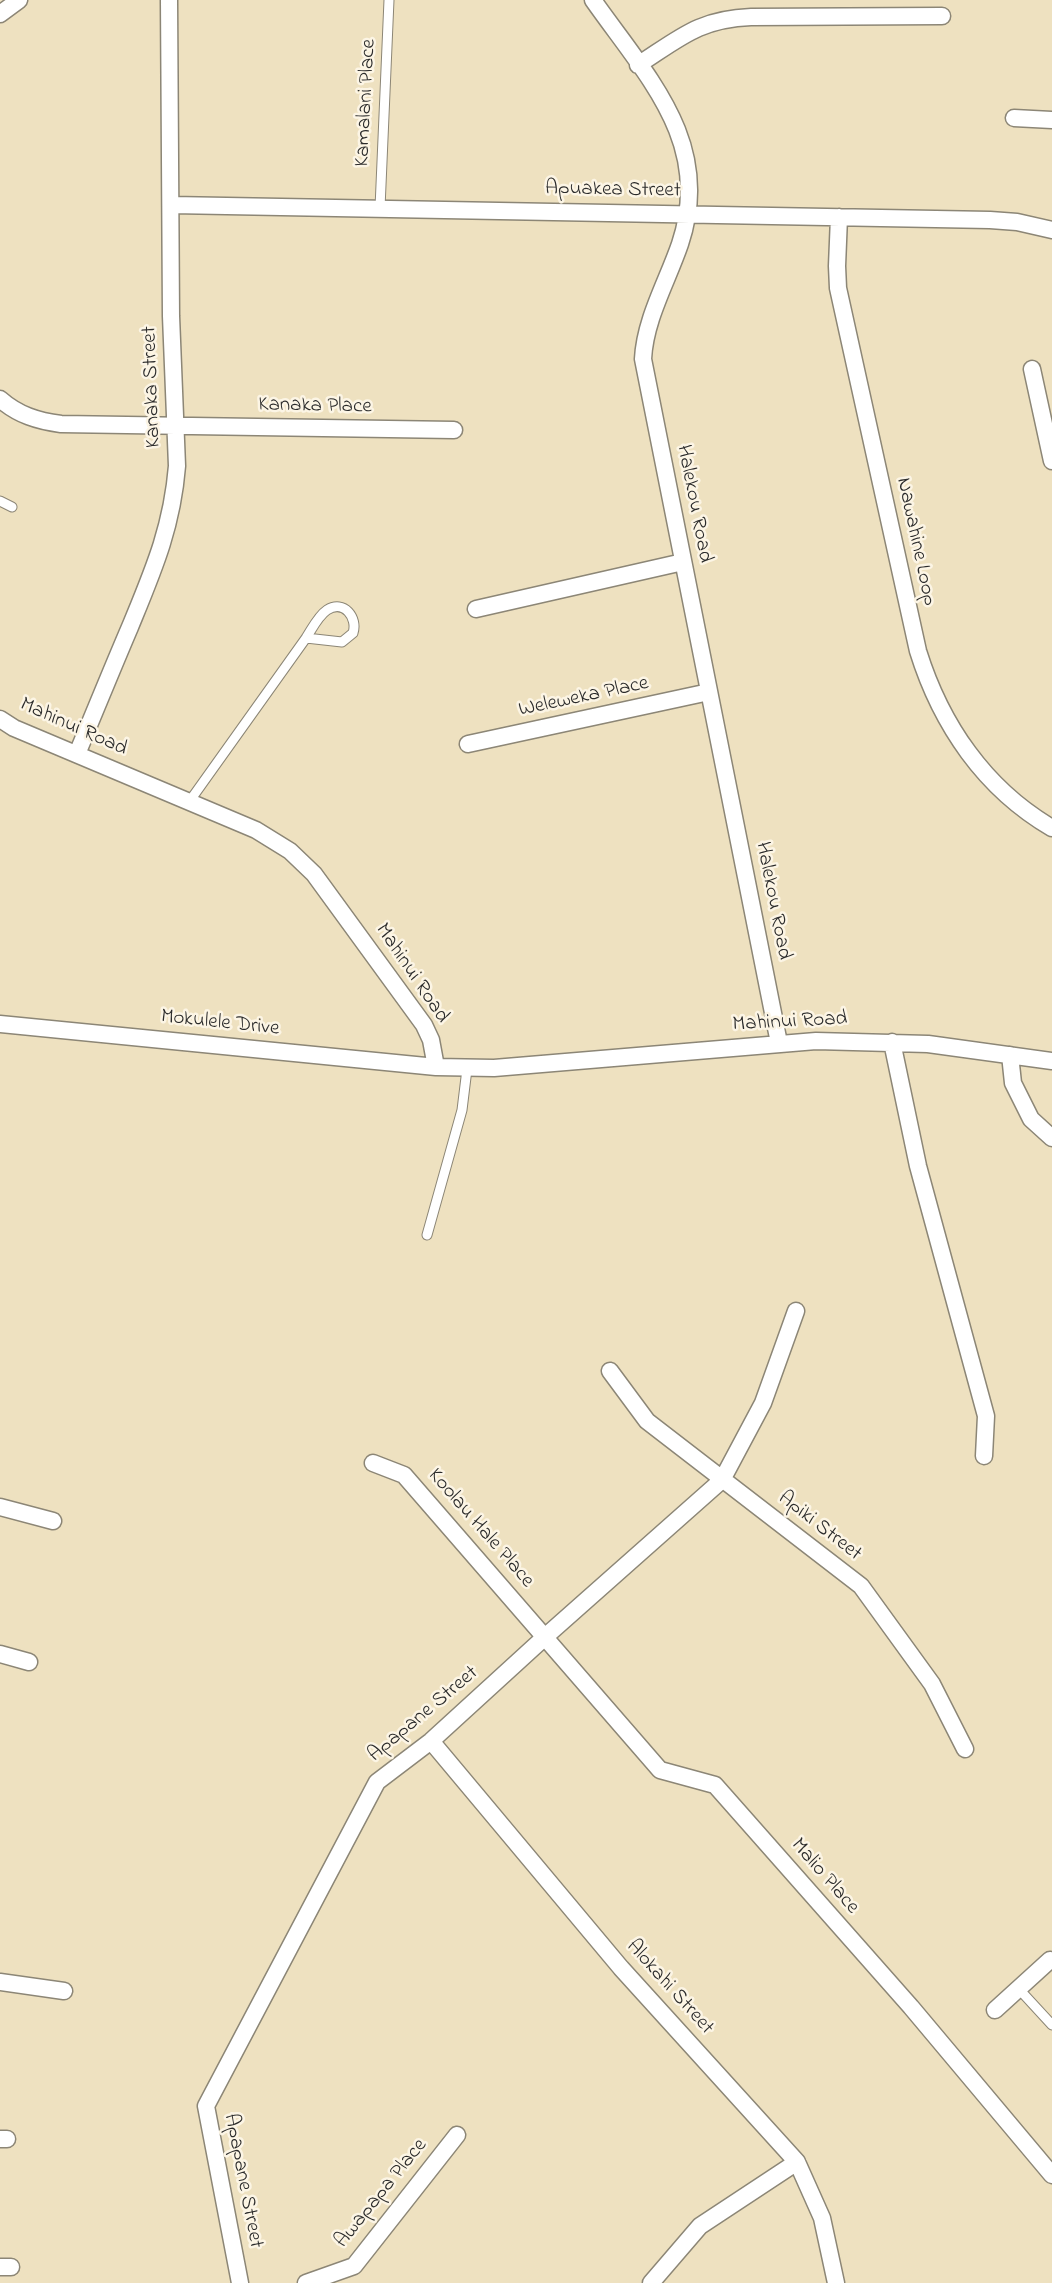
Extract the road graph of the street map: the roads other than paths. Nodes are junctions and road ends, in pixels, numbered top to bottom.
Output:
1 (19, 0) edge
2 (169, 0) edge
3 (388, 0) edge
4 (593, 0) edge
5 (0, 14) edge
6 (942, 16) dead end
7 (638, 65) junction
8 (1014, 118) dead end
9 (1052, 120) edge
10 (172, 205) junction
11 (380, 208) junction
12 (688, 214) junction
13 (839, 217) junction
14 (1052, 230) edge
15 (1032, 369) dead end
16 (0, 399) edge
17 (175, 426) junction
18 (454, 430) dead end
19 (1052, 461) edge
20 (0, 501) edge
21 (12, 507) dead end
22 (683, 562) junction
23 (476, 609) dead end
24 (306, 638) junction
25 (709, 692) junction
26 (0, 719) edge
27 (468, 744) dead end
28 (77, 754) junction
29 (190, 802) junction
30 (1052, 828) edge
31 (0, 1024) edge
32 (892, 1042) junction
33 (779, 1043) junction
34 (1010, 1055) junction
35 (1052, 1061) edge
36 (436, 1067) junction
37 (467, 1069) junction
38 (1052, 1138) edge
39 (427, 1235) dead end
40 (796, 1310) dead end
41 (610, 1371) dead end
42 (984, 1456) dead end
43 (373, 1463) dead end
44 (722, 1480) junction
45 (0, 1507) edge
46 (53, 1521) dead end
47 (546, 1636) junction
48 (0, 1654) edge
49 (29, 1662) dead end
50 (431, 1741) junction
51 (965, 1750) dead end
52 (1050, 1960) dead end
53 (0, 1982) edge
54 (1018, 1988) junction
55 (64, 1991) dead end
56 (994, 2010) dead end
57 (1052, 2026) edge
58 (457, 2136) dead end
59 (797, 2162) junction
60 (1052, 2175) edge
61 (240, 2283) edge
62 (306, 2283) edge
63 (651, 2283) edge
64 (836, 2283) edge

1 - 5 street
2 - 10 street, Kanaka Street
3 - 11 lane, Kamalani Place
4 - 7 street, Halekou Road
6 - 7 street
7 - 12 street, Halekou Road
8 - 9 street
10 - 11 street, Apuakea Street
10 - 17 street, Kanaka Street
11 - 12 street, Apuakea Street
12 - 13 street, Apuakea Street
12 - 22 street, Halekou Road
13 - 14 street, Apuakea Street
13 - 30 street, Nawahine Loop
15 - 19 street
16 - 17 street, Kanaka Place
17 - 18 street, Kanaka Place
17 - 28 street, Kanaka Street
20 - 21 lane
22 - 23 street
22 - 25 street, Halekou Road
24 - 24 lane
24 - 29 lane
25 - 27 street, Weleweka Place
25 - 33 street, Halekou Road
26 - 28 street, Mahinui Road
28 - 29 street, Mahinui Road
29 - 36 street, Mahinui Road
31 - 36 street, Mokulele Drive
32 - 33 street, Mahinui Road
32 - 34 street, Mahinui Road
32 - 42 street
33 - 37 street, Mahinui Road
34 - 35 street, Mahinui Road
34 - 38 street
36 - 37 street, Mahinui Road
37 - 39 lane
40 - 44 street, Apapane Street
41 - 44 street, Apiki Street
43 - 47 street, Koolau Hale Place
44 - 47 street, Apapane Street
44 - 51 street, Apiki Street
45 - 46 street
47 - 50 street, Apapane Street
47 - 60 street, Malio Place
48 - 49 street
50 - 59 street, Alokahi Street
50 - 61 street, Apapane Street
52 - 54 street
53 - 55 street
54 - 56 street
54 - 57 lane
58 - 62 street, Awapapa Place
59 - 63 street
59 - 64 street, Alokahi Street

